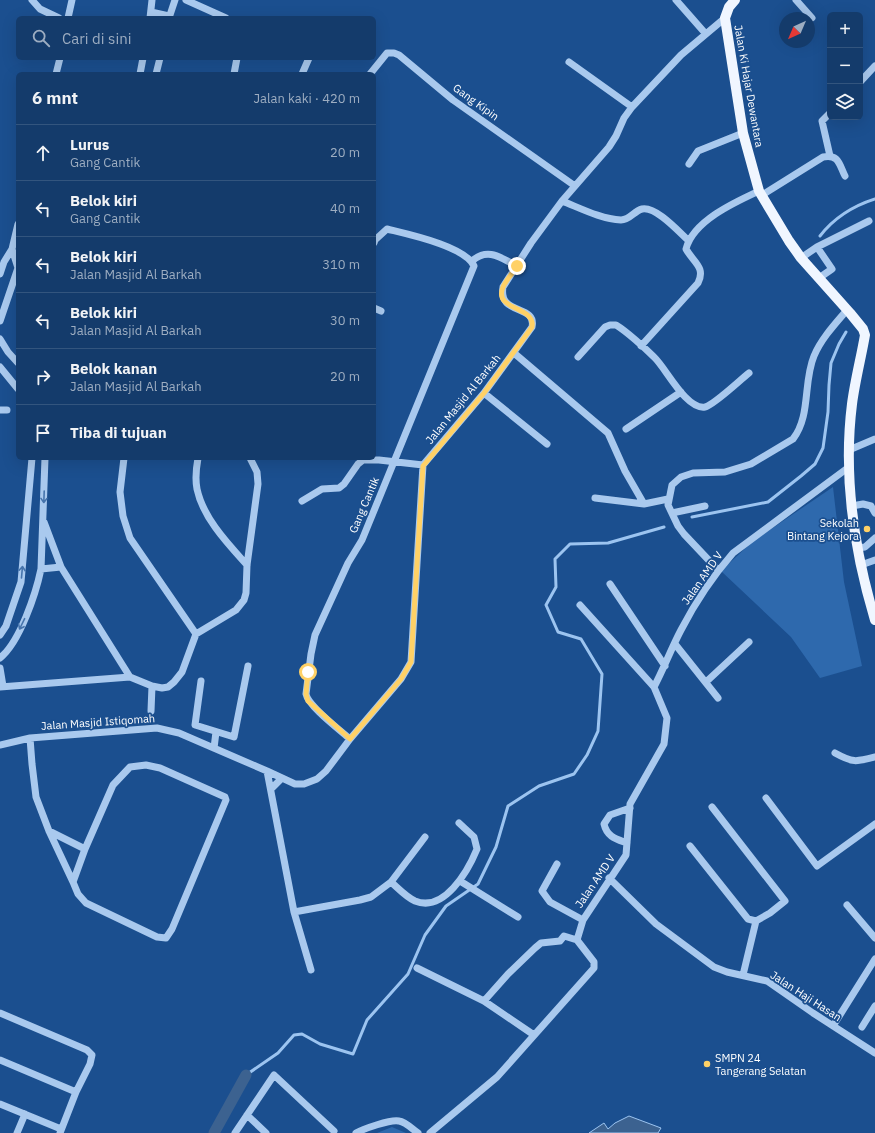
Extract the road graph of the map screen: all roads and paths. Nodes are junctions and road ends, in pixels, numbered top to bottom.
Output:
1 (32, 0) edge
2 (72, 0) edge
3 (152, 0) edge
4 (175, 0) edge
5 (186, 0) edge
6 (676, 0) edge
7 (735, 0) edge
8 (796, 0) edge
9 (807, 12) edge
10 (150, 15) edge
11 (55, 16) edge
12 (68, 16) edge
13 (169, 16) edge
14 (222, 16) edge
15 (724, 18) junction
16 (705, 33) junction
17 (60, 60) edge
18 (143, 60) edge
19 (160, 60) edge
20 (237, 60) edge
21 (308, 60) edge
22 (569, 62) dead end
23 (875, 66) edge
24 (56, 72) edge
25 (140, 72) edge
26 (156, 72) edge
27 (234, 72) edge
28 (303, 72) edge
29 (372, 72) edge
30 (863, 79) edge
31 (632, 107) junction
32 (827, 116) edge
33 (743, 133) junction
34 (830, 156) junction
35 (689, 164) dead end
36 (845, 176) dead end
37 (575, 186) junction
38 (760, 193) junction
39 (562, 201) junction
40 (869, 221) dead end
41 (16, 232) edge
42 (376, 239) edge
43 (688, 243) junction
44 (815, 248) junction
45 (12, 249) junction
46 (803, 257) junction
47 (472, 261) junction
48 (4, 262) junction
49 (16, 262) edge
50 (517, 266) junction
51 (16, 267) edge
52 (0, 274) edge
53 (16, 274) edge
54 (822, 275) junction
55 (848, 312) junction
56 (0, 321) edge
57 (0, 339) edge
58 (641, 346) junction
59 (514, 353) junction
60 (578, 357) dead end
61 (16, 361) edge
62 (0, 367) edge
63 (749, 373) dead end
64 (16, 387) edge
65 (681, 392) junction
66 (484, 393) junction
67 (626, 429) dead end
68 (875, 439) edge
69 (547, 444) dead end
70 (849, 450) junction
71 (32, 460) edge
72 (45, 460) edge
73 (124, 460) edge
74 (198, 460) edge
75 (251, 460) edge
76 (394, 462) junction
77 (423, 466) junction
78 (849, 467) junction
79 (595, 498) dead end
80 (668, 500) junction
81 (302, 501) dead end
82 (644, 504) junction
83 (705, 506) dead end
84 (852, 506) junction
85 (672, 513) junction
86 (875, 513) edge
87 (43, 518) junction
88 (875, 538) edge
89 (857, 548) junction
90 (875, 560) edge
91 (861, 564) junction
92 (247, 565) junction
93 (61, 567) junction
94 (40, 569) junction
95 (718, 570) junction
96 (610, 584) dead end
97 (580, 605) dead end
98 (875, 620) edge
99 (196, 634) junction
100 (0, 635) edge
101 (749, 642) dead end
102 (675, 644) junction
103 (0, 658) edge
104 (248, 666) dead end
105 (665, 666) junction
106 (0, 668) edge
107 (130, 677) junction
108 (201, 681) dead end
109 (706, 682) junction
110 (152, 686) junction
111 (1, 687) edge
112 (654, 687) junction
113 (718, 698) dead end
114 (151, 711) dead end
115 (216, 732) junction
116 (30, 738) junction
117 (350, 739) junction
118 (0, 745) edge
119 (214, 748) junction
120 (835, 754) dead end
121 (875, 756) edge
122 (264, 769) junction
123 (282, 778) junction
124 (271, 789) junction
125 (766, 798) dead end
126 (712, 807) dead end
127 (630, 808) junction
128 (459, 823) dead end
129 (875, 824) edge
130 (49, 831) junction
131 (425, 837) dead end
132 (627, 843) junction
133 (690, 846) dead end
134 (85, 849) junction
135 (557, 864) dead end
136 (609, 878) junction
137 (460, 881) junction
138 (73, 882) junction
139 (391, 882) junction
140 (847, 905) dead end
141 (294, 912) junction
142 (518, 917) dead end
143 (582, 920) junction
144 (756, 921) junction
145 (875, 938) edge
146 (577, 940) junction
147 (875, 959) edge
148 (417, 968) dead end
149 (311, 970) dead end
150 (743, 975) junction
151 (484, 1001) junction
152 (875, 1006) edge
153 (0, 1013) edge
154 (833, 1026) junction
155 (862, 1027) dead end
156 (534, 1035) junction
157 (875, 1053) edge
158 (0, 1060) edge
159 (76, 1092) junction
160 (0, 1104) edge
161 (25, 1114) junction
162 (247, 1116) junction
163 (60, 1131) edge
164 (334, 1131) dead end
165 (17, 1133) edge
166 (235, 1133) edge
167 (266, 1133) edge
168 (356, 1133) edge
169 (418, 1133) edge
170 (430, 1133) edge

1 - 11 street
2 - 12 street
3 - 10 street
4 - 13 street
5 - 14 street
6 - 16 street
7 - 15 main road, Jalan Ki Hajar Dewantara
8 - 9 street
15 - 16 street, Jalan Masjid Al Barkah
15 - 33 main road, Jalan Ki Hajar Dewantara
16 - 31 street, Jalan Masjid Al Barkah
17 - 24 street
18 - 25 street
19 - 26 street
20 - 27 street
21 - 28 street
22 - 31 street
23 - 30 street
29 - 37 street, Gang Kipin
31 - 37 street, Jalan Masjid Al Barkah
32 - 34 street
33 - 35 street
33 - 38 main road, Jalan Ki Hajar Dewantara
34 - 36 street
34 - 38 street
37 - 39 street, Jalan Masjid Al Barkah
38 - 43 street
38 - 46 main road, Jalan Ki Hajar Dewantara
39 - 43 street
39 - 50 street, Jalan Masjid Al Barkah
40 - 44 street
41 - 45 street
42 - 47 street
43 - 58 street
44 - 46 street
44 - 54 street
45 - 48 street
45 - 49 street
46 - 54 main road, Jalan Ki Hajar Dewantara
47 - 50 street
47 - 76 street, Gang Cantik
48 - 51 street
48 - 52 street
50 - 59 street, Jalan Masjid Al Barkah
53 - 56 street
54 - 55 main road, Jalan Ki Hajar Dewantara
55 - 70 main road, Jalan Ki Hajar Dewantara
55 - 80 street
57 - 61 street
58 - 60 street
58 - 65 street
59 - 66 street, Jalan Masjid Al Barkah
59 - 82 street
62 - 64 street
63 - 65 street
65 - 67 street
66 - 69 street
66 - 77 street, Jalan Masjid Al Barkah
68 - 70 street
70 - 78 main road, Jalan Ki Hajar Dewantara
100 -> 71 street
72 -> 87 street
73 - 99 street
74 - 92 street
75 - 92 street
76 - 77 street
76 - 81 street
76 - 117 street, Gang Cantik
77 - 117 street
78 - 84 main road, Jalan Ki Hajar Dewantara
78 - 95 street, Jalan AMD V
79 - 82 street
80 - 82 street
80 - 85 street
83 - 85 street
84 - 86 street
84 - 89 main road, Jalan Ki Hajar Dewantara
85 - 95 street
87 - 93 street
87 - 94 street
88 - 89 street
89 - 91 main road, Jalan Ki Hajar Dewantara
90 - 91 street
91 - 98 main road, Jalan Ki Hajar Dewantara
92 - 99 street
93 - 94 street
93 - 107 street
94 -> 103 street
95 - 102 street, Jalan AMD V
96 - 105 street
97 - 112 street
99 - 110 street
101 - 109 street
102 - 105 street, Jalan AMD V
102 - 109 street
104 - 115 street
105 - 112 street, Jalan AMD V
106 - 111 street
107 - 110 street
107 - 111 street
108 - 115 street
109 - 113 street
110 - 114 street
112 - 127 street, Jalan AMD V
115 - 119 street
116 - 118 street, Jalan Masjid Istiqomah
116 - 119 street, Jalan Masjid Istiqomah
116 - 130 street
117 - 123 street
119 - 122 street, Jalan Masjid Istiqomah
120 - 121 street
122 - 123 street
122 - 124 street
123 - 124 street
124 - 141 street
125 - 129 street
126 - 144 street
127 - 132 street, Jalan AMD V
127 - 132 street
128 - 137 street
130 - 134 street
130 - 138 street
131 - 139 street
132 - 136 street, Jalan AMD V
133 - 144 street
134 - 138 street
134 - 138 street
135 - 143 street
136 - 143 street, Jalan AMD V
136 - 150 street, Jalan Haji Hasan
137 - 139 street
137 - 142 street
139 - 141 street
140 - 145 street
141 - 149 street
143 - 146 street, Jalan AMD V
144 - 150 street
146 - 151 street
146 - 156 street
147 - 154 street
148 - 151 street
150 - 154 street, Jalan Haji Hasan
151 - 156 street
152 - 155 street
153 - 159 street
154 - 157 street, Jalan Haji Hasan
156 - 170 street
158 - 159 street
159 - 163 street
160 - 161 street
161 - 163 street
161 - 165 street
162 - 164 street
162 - 166 street
162 - 167 street
168 - 169 street

